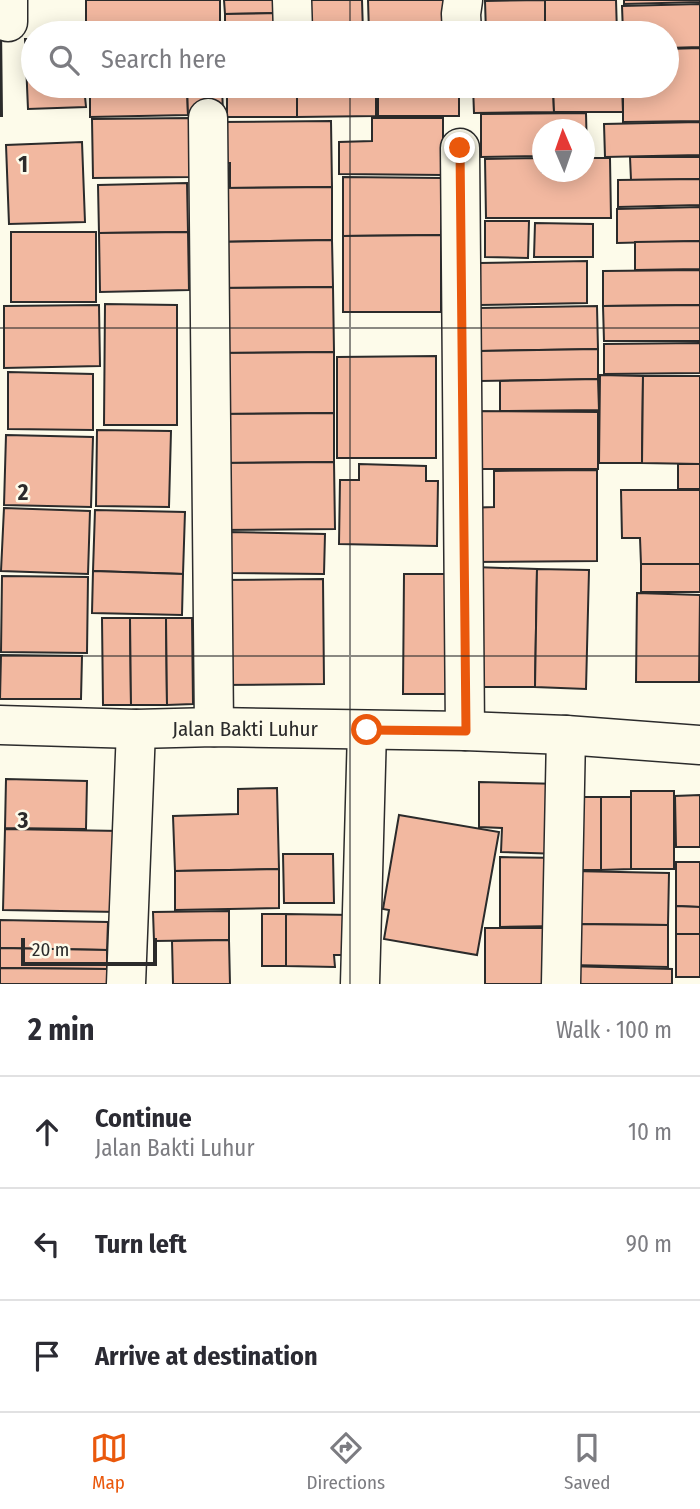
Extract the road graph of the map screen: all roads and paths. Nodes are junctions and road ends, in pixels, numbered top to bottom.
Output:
1 (292, 0) edge
2 (463, 0) edge
3 (293, 21) edge
4 (461, 21) edge
5 (208, 118) dead end
6 (460, 148) dead end
7 (0, 725) edge
8 (214, 727) junction
9 (136, 729) junction
10 (367, 730) junction
11 (466, 731) junction
12 (566, 735) junction
13 (700, 745) edge
14 (126, 984) edge
15 (360, 984) edge
16 (561, 984) edge

1 - 3 street
2 - 4 street
5 - 8 street
6 - 11 street
7 - 9 street, Jalan Bakti Luhur
8 - 9 street, Jalan Bakti Luhur
8 - 10 street, Jalan Bakti Luhur
9 - 14 street
10 - 11 street, Jalan Bakti Luhur
10 - 15 street
11 - 12 street, Jalan Bakti Luhur
12 - 13 street, Jalan Bakti Luhur
12 - 16 street

